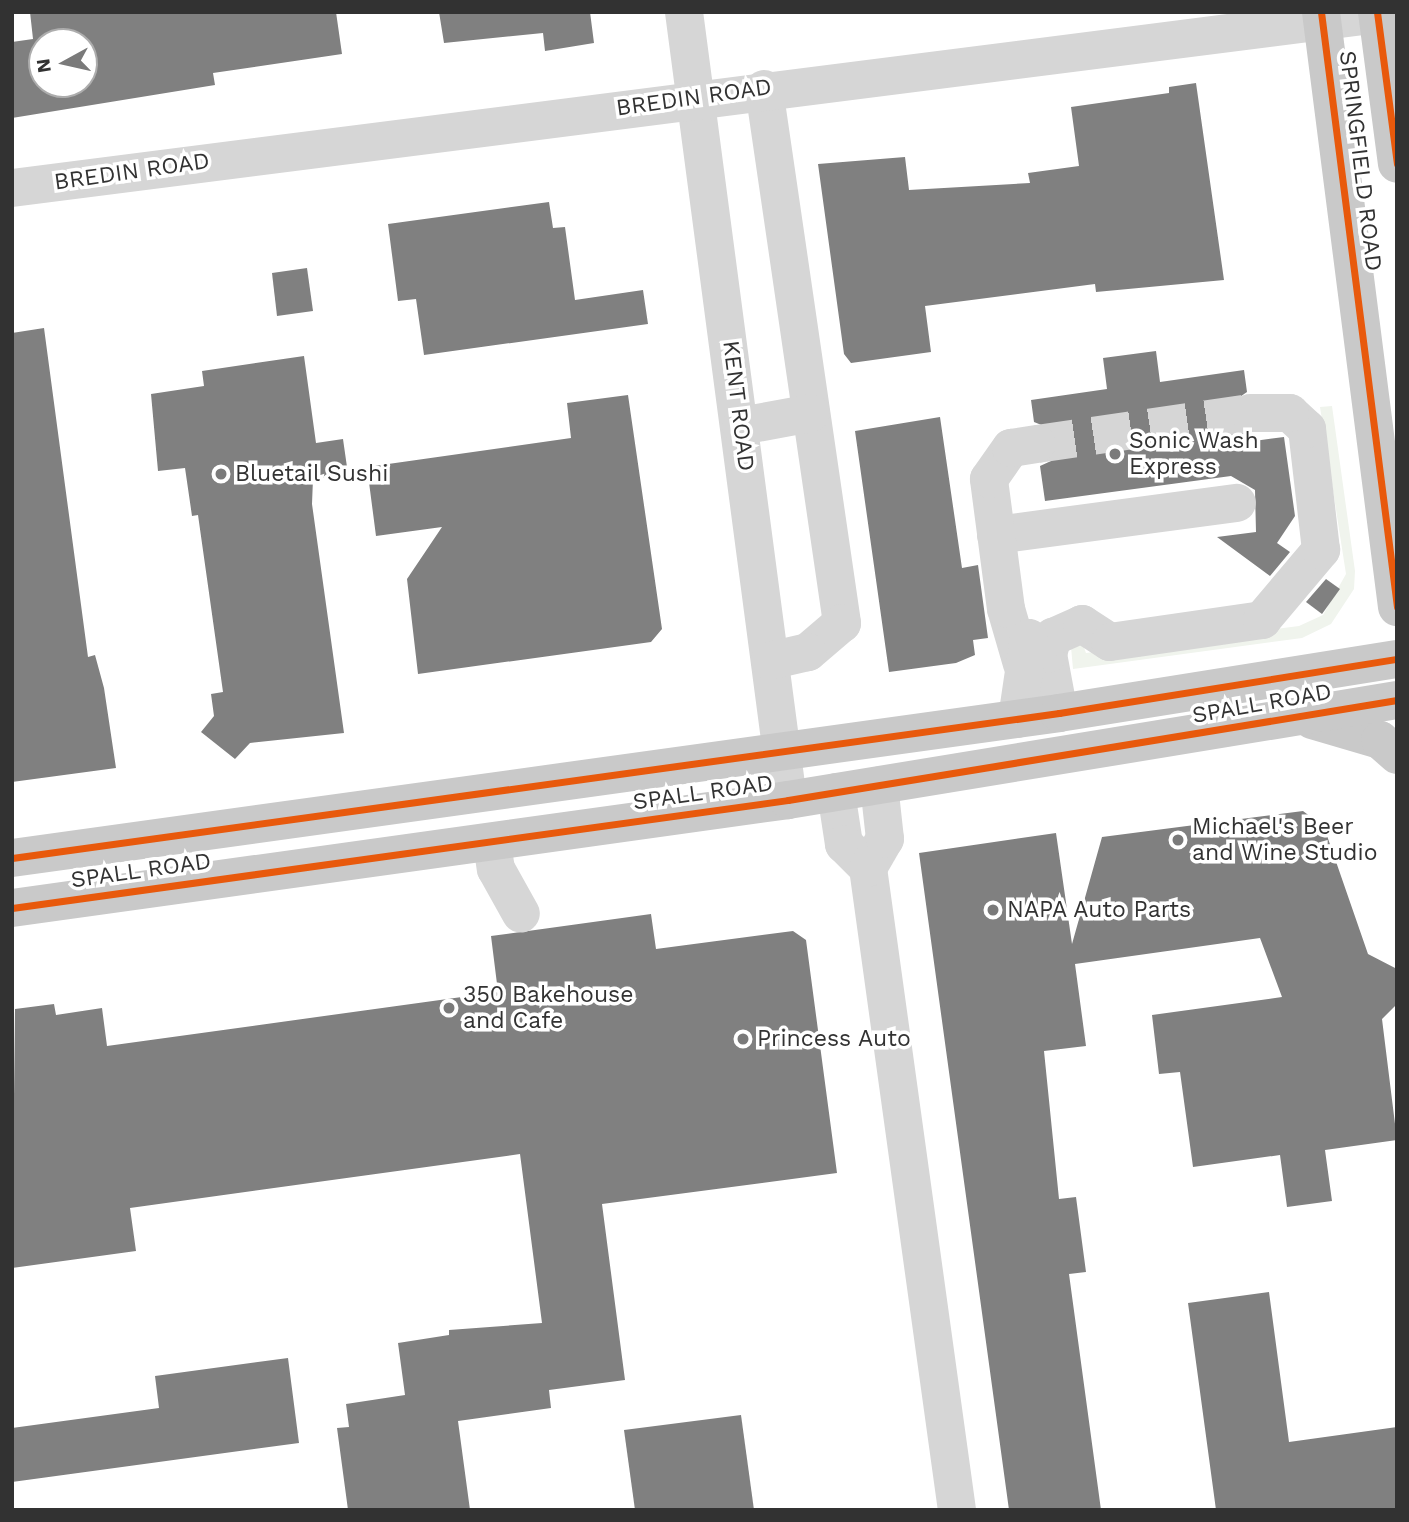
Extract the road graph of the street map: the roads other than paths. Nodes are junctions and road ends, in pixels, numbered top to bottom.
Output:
1 (684, 12) edge
2 (1382, 13) edge
3 (1322, 16) edge
4 (764, 89) junction
5 (700, 97) junction
6 (1397, 164) edge
7 (12, 188) edge
8 (811, 413) junction
9 (1250, 413) tunnel mouth
10 (741, 426) junction
11 (1037, 444) tunnel mouth
12 (1237, 503) dead end
13 (996, 535) junction
14 (1397, 607) edge
15 (1082, 624) junction
16 (1397, 659) edge
17 (770, 660) junction
18 (1022, 664) junction
19 (1397, 700) edge
20 (1059, 713) junction
21 (1304, 718) junction
22 (1017, 719) junction
23 (782, 750) junction
24 (1397, 755) edge
25 (879, 785) junction
26 (835, 792) junction
27 (788, 800) junction
28 (492, 842) junction
29 (12, 858) edge
30 (868, 869) junction
31 (12, 908) edge
32 (521, 914) dead end
33 (957, 1510) edge

1 - 5 street, KENT ROAD
2 - 3 street, BREDIN ROAD
2 - 6 main road, SPRINGFIELD ROAD
3 - 4 street, BREDIN ROAD
3 - 14 main road, SPRINGFIELD ROAD
4 - 5 street, BREDIN ROAD
4 - 8 street
5 - 7 street, BREDIN ROAD
5 - 10 street, KENT ROAD
8 - 10 street
8 - 17 street
9 - 15 street
10 - 17 street, KENT ROAD
11 - 13 street
12 - 13 street
13 - 18 street
15 - 18 street
15 - 20 street
16 - 20 main road, SPALL ROAD
17 - 23 street, KENT ROAD
18 - 22 street
19 - 21 main road, SPALL ROAD
20 - 22 main road, SPALL ROAD
21 - 24 main road
21 - 25 main road, SPALL ROAD
22 - 23 main road, SPALL ROAD
23 - 27 street, KENT ROAD
23 - 29 main road, SPALL ROAD
25 - 26 main road, SPALL ROAD
25 - 30 street
26 - 27 main road, SPALL ROAD
26 - 30 street
27 - 28 main road, SPALL ROAD
28 - 31 main road, SPALL ROAD
28 - 32 street
30 - 33 street

